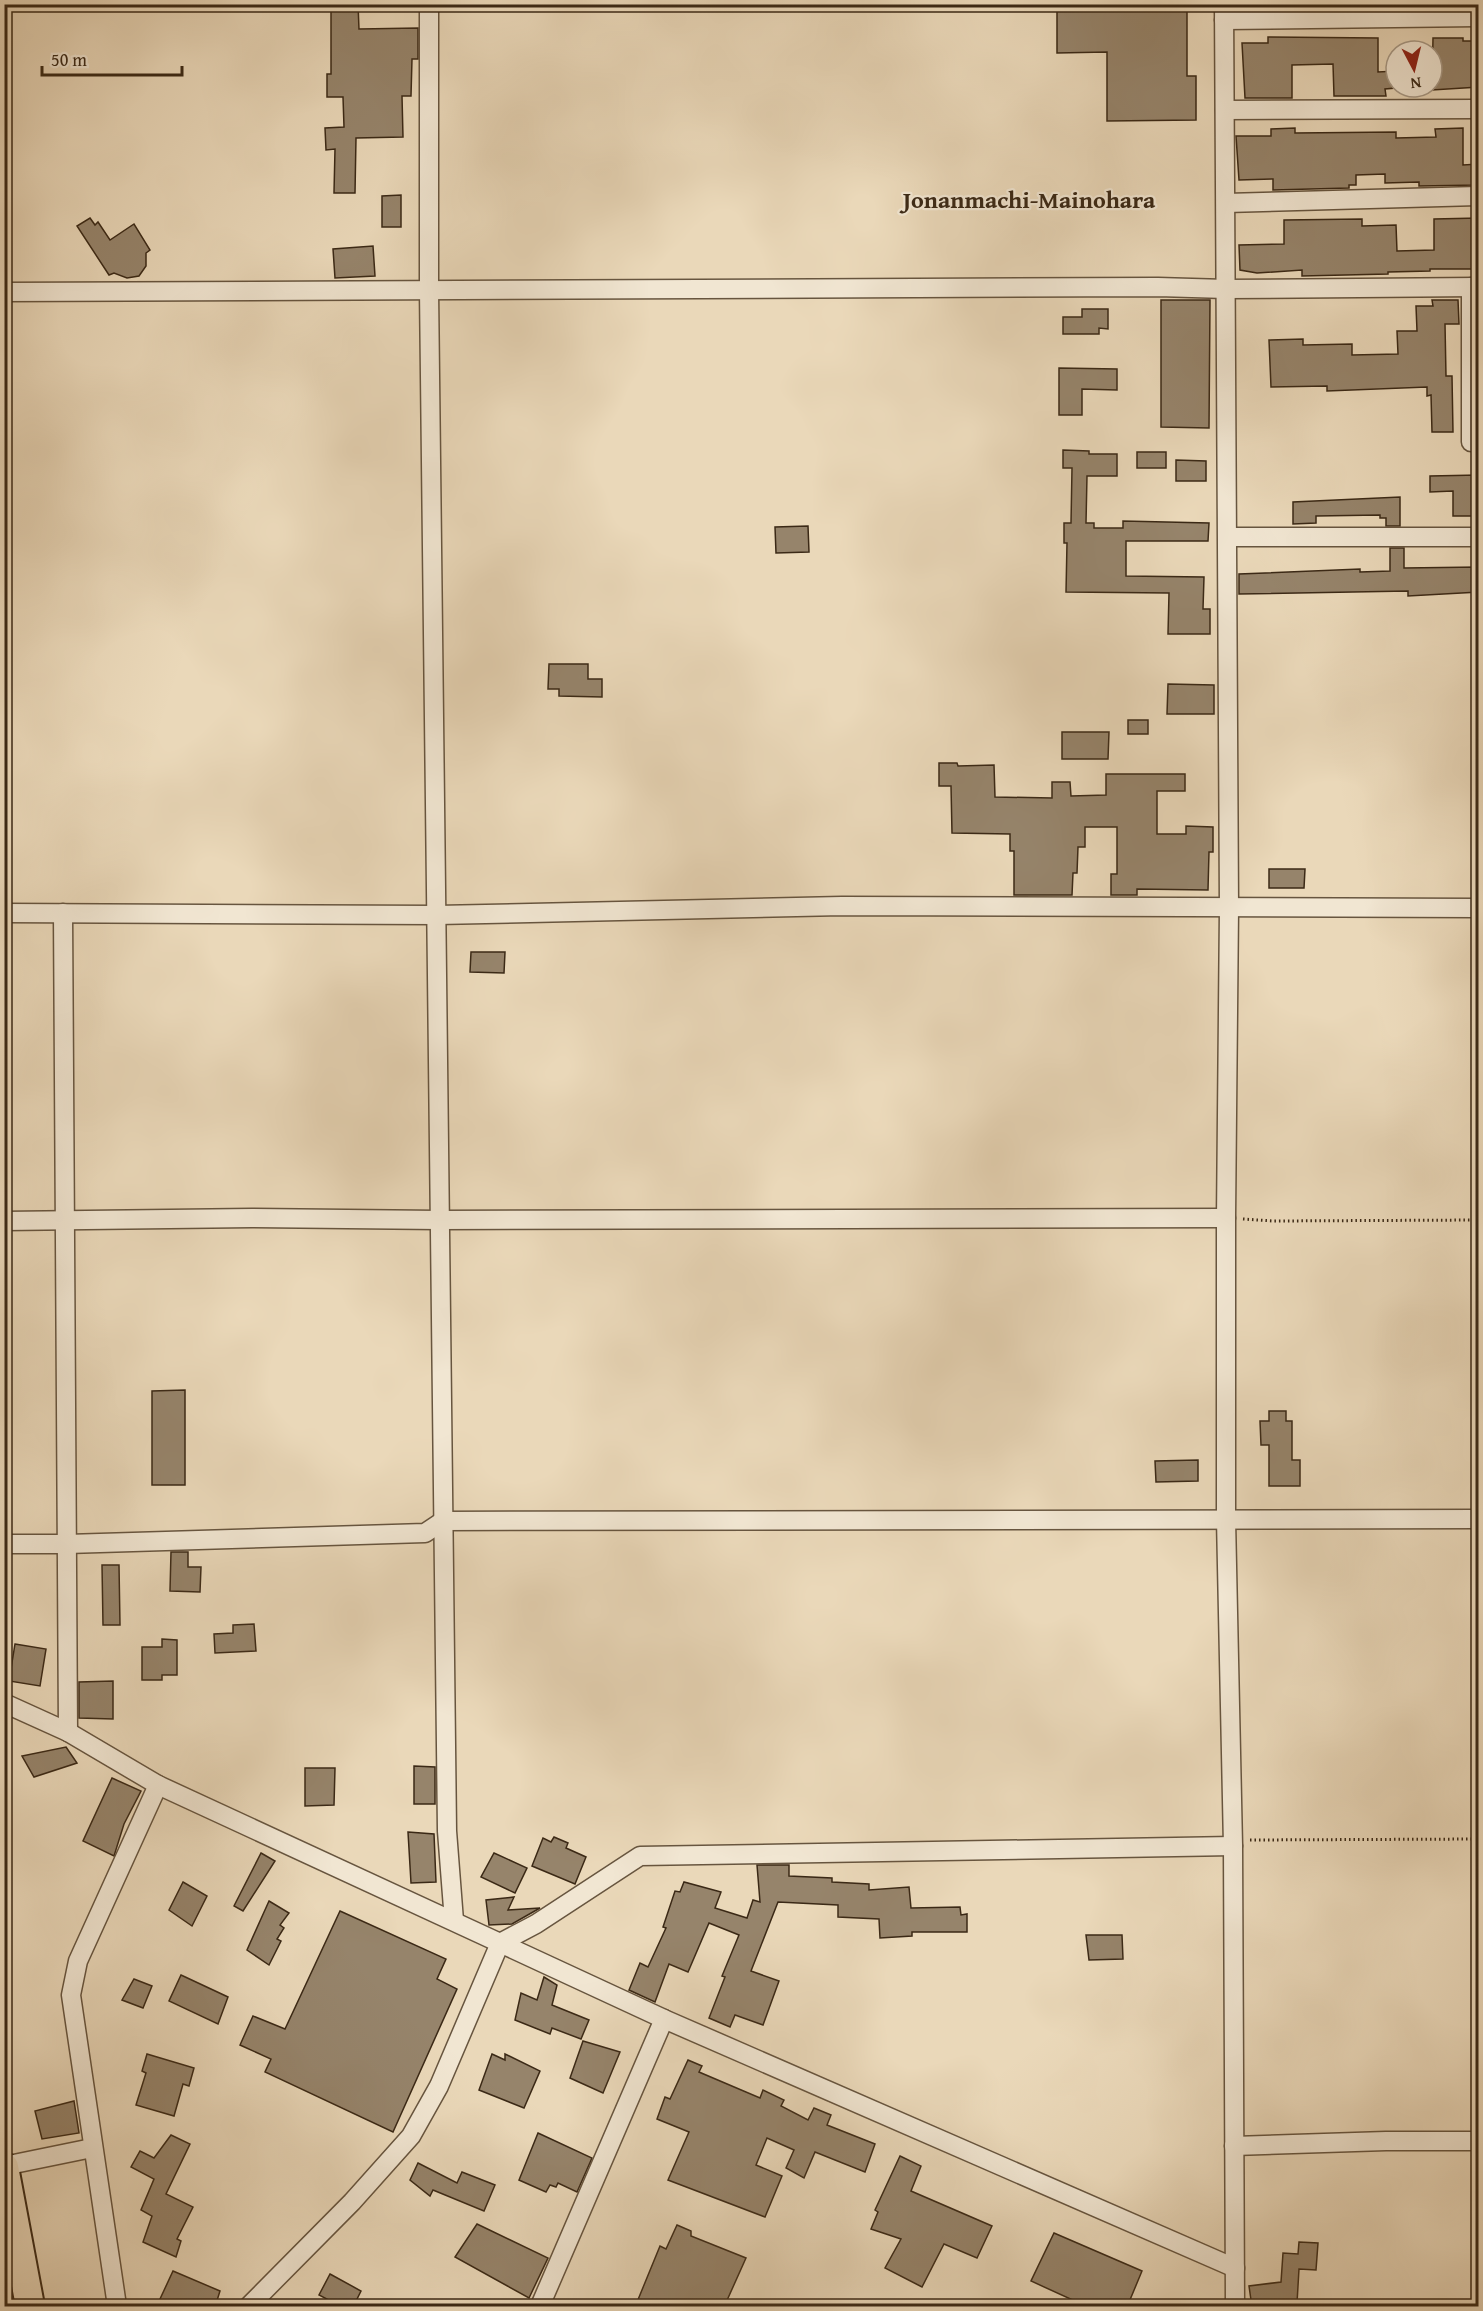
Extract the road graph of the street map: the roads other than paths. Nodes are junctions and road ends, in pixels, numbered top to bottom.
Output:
1 (429, 4) edge
2 (1224, 12) edge
3 (1479, 17) edge
4 (1479, 109) edge
5 (1225, 110) junction
6 (1479, 196) edge
7 (1226, 203) junction
8 (1475, 287) edge
9 (1227, 289) junction
10 (429, 290) junction
11 (4, 292) edge
12 (1479, 442) edge
13 (1228, 537) junction
14 (1479, 537) edge
15 (1229, 908) junction
16 (1479, 908) edge
17 (4, 913) edge
18 (63, 913) junction
19 (437, 915) junction
20 (1226, 1218) junction
21 (439, 1220) junction
22 (4, 1221) edge
23 (63, 1221) junction
24 (1479, 1519) edge
25 (1226, 1520) junction
26 (443, 1521) junction
27 (4, 1544) edge
28 (67, 1544) junction
29 (4, 1703) edge
30 (68, 1732) junction
31 (158, 1785) junction
32 (1240, 1843) junction
33 (454, 1921) junction
34 (500, 1943) junction
35 (664, 2019) junction
36 (1479, 2141) edge
37 (1234, 2146) junction
38 (92, 2148) junction
39 (4, 2166) edge
40 (1235, 2268) junction
41 (30, 2307) edge
42 (117, 2307) edge
43 (249, 2307) edge
44 (540, 2307) edge
45 (1235, 2307) edge

1 - 10 street
2 - 3 street
2 - 5 street
4 - 5 street
5 - 7 street
6 - 7 street
7 - 9 street
8 - 9 street
8 - 12 street
9 - 10 street
9 - 13 street
10 - 11 street
10 - 19 street
13 - 14 street
13 - 15 street
15 - 16 street
15 - 19 street
15 - 20 street
17 - 18 street
18 - 19 street
18 - 23 street
19 - 21 street
20 - 21 street
20 - 25 street
21 - 23 street
21 - 26 street
22 - 23 street
23 - 28 street
24 - 25 street
25 - 26 street
25 - 32 street
26 - 28 street
26 - 33 street
27 - 28 street
28 - 30 street
29 - 30 street
30 - 31 street
31 - 33 street
31 - 38 street
32 - 34 street
32 - 37 street
33 - 34 street
34 - 35 street
34 - 43 street
35 - 40 street
35 - 44 street
36 - 37 street
37 - 40 street
38 - 39 street
38 - 42 street
39 - 41 main road
40 - 45 street

